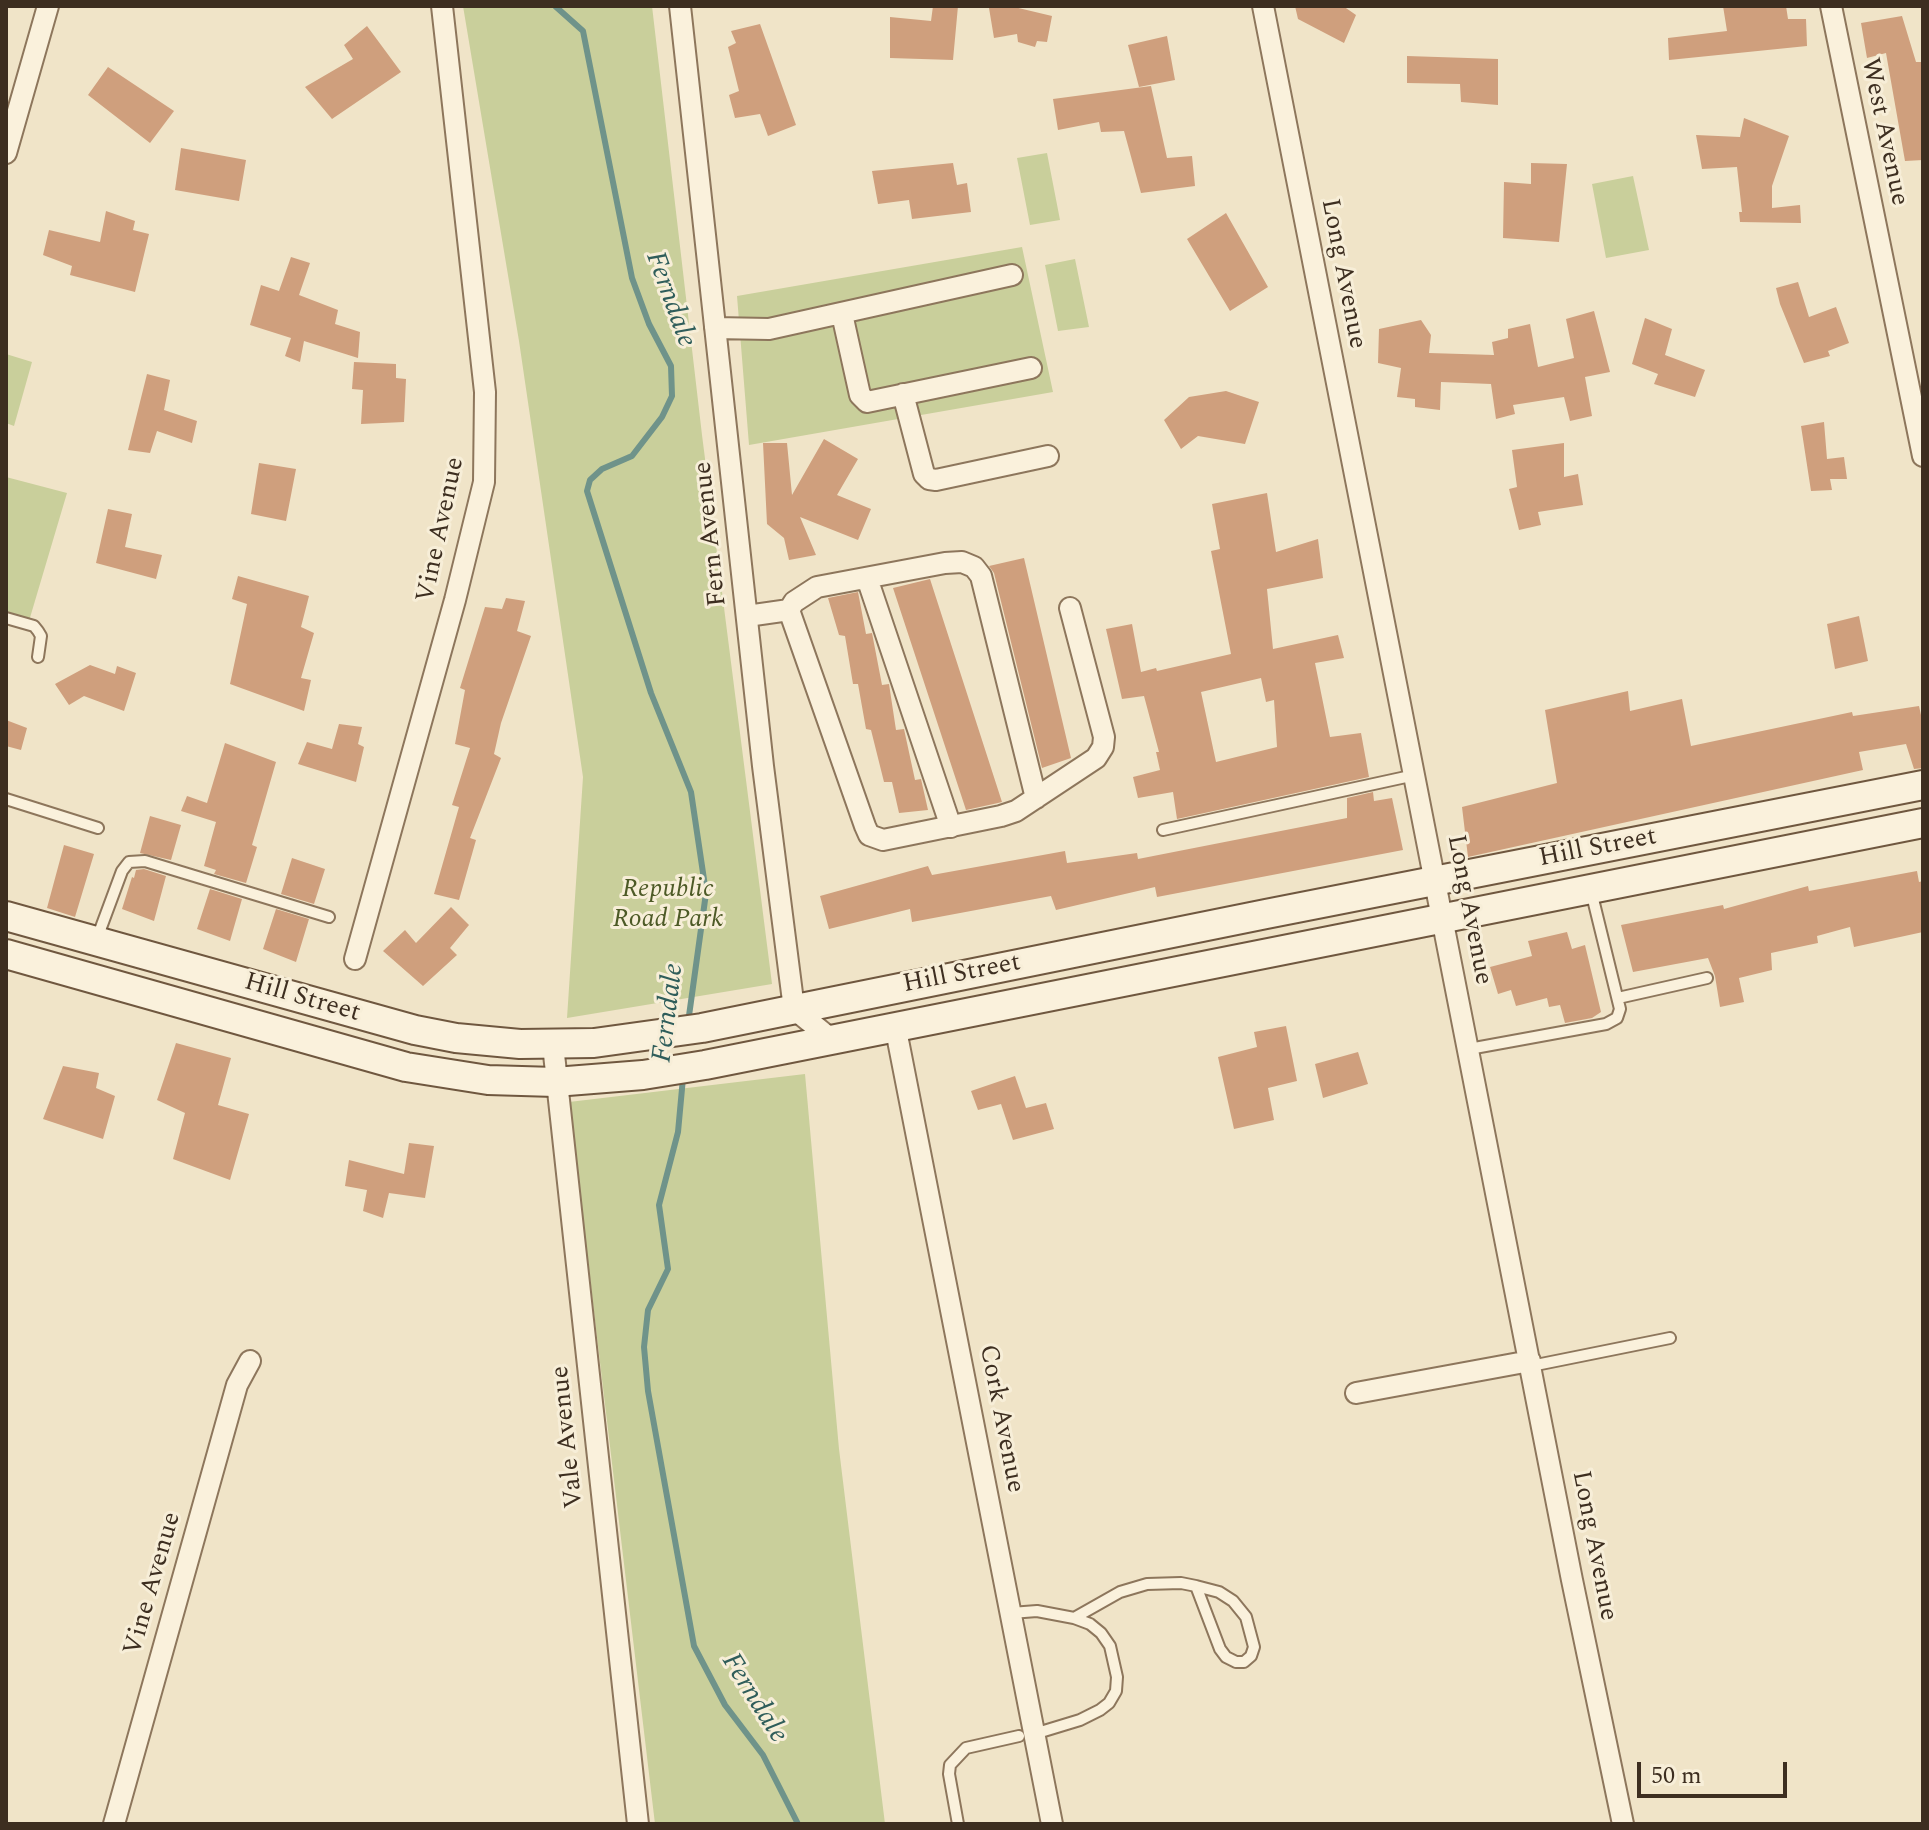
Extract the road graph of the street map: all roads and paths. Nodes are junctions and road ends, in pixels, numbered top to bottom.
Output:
1 (48, 6) edge
2 (442, 6) edge
3 (680, 6) edge
4 (1263, 6) edge
5 (1831, 6) edge
6 (6, 153) edge
7 (1012, 275) dead end
8 (842, 314) junction
9 (715, 328) junction
10 (1031, 368) dead end
11 (903, 394) junction
12 (1048, 456) dead end
13 (1923, 456) edge
14 (867, 578) junction
15 (1070, 608) dead end
16 (789, 610) junction
17 (747, 616) junction
18 (6, 618) edge
19 (38, 657) dead end
20 (1415, 775) junction
21 (1923, 785) edge
22 (1036, 798) junction
23 (6, 799) edge
24 (1923, 823) edge
25 (951, 827) junction
26 (98, 828) dead end
27 (1163, 830) dead end
28 (1437, 882) junction
29 (1591, 889) junction
30 (6, 916) edge
31 (329, 917) dead end
32 (1443, 918) junction
33 (96, 941) junction
34 (6, 954) edge
35 (355, 959) dead end
36 (1707, 978) dead end
37 (1618, 998) junction
38 (794, 1009) junction
39 (895, 1025) junction
40 (831, 1039) junction
41 (553, 1045) junction
42 (1469, 1049) junction
43 (555, 1082) junction
44 (1670, 1338) dead end
45 (250, 1361) dead end
46 (1530, 1364) junction
47 (1356, 1393) dead end
48 (1196, 1586) junction
49 (1011, 1613) junction
50 (1074, 1618) junction
51 (1027, 1735) junction
52 (114, 1824) edge
53 (638, 1824) edge
54 (958, 1824) edge
55 (1052, 1824) edge
56 (1623, 1824) edge

1 - 6 street
2 - 35 street, Vine Avenue
3 - 9 street, Fern Avenue
4 - 20 street, Long Avenue
5 - 13 street, West Avenue
7 - 8 street
8 - 9 street
8 - 11 street
9 - 17 street, Fern Avenue
10 - 11 street
11 - 12 street
14 - 16 street
14 - 22 street
14 - 25 street
15 - 22 street
16 - 17 street
16 - 25 street
17 - 38 street, Fern Avenue
18 - 19 lane
20 - 27 lane
20 - 28 street, Long Avenue
21 - 28 main road, Hill Street
22 - 25 street
23 - 26 lane
24 - 29 main road, Hill Street
28 - 32 street, Long Avenue
28 - 38 main road, Hill Street
29 - 32 main road, Hill Street
29 - 37 lane
30 - 33 main road, Hill Street
31 - 33 lane
32 - 39 main road, Hill Street
32 - 42 street, Long Avenue
33 - 41 main road, Hill Street
34 - 43 main road, Hill Street
36 - 37 lane
37 - 42 lane
38 - 40 street
38 - 41 main road, Hill Street
39 - 40 main road, Hill Street
39 - 49 street, Cork Avenue
40 - 43 main road, Hill Street
41 - 43 street, Vale Avenue
42 - 46 street, Long Avenue
43 - 53 street, Vale Avenue
44 - 46 lane
45 - 52 street, Vine Avenue
46 - 47 street
46 - 56 street, Long Avenue
48 - 48 lane
48 - 50 lane
49 - 50 lane
49 - 51 street, Cork Avenue
50 - 51 lane
51 - 54 lane
51 - 55 street, Cork Avenue

